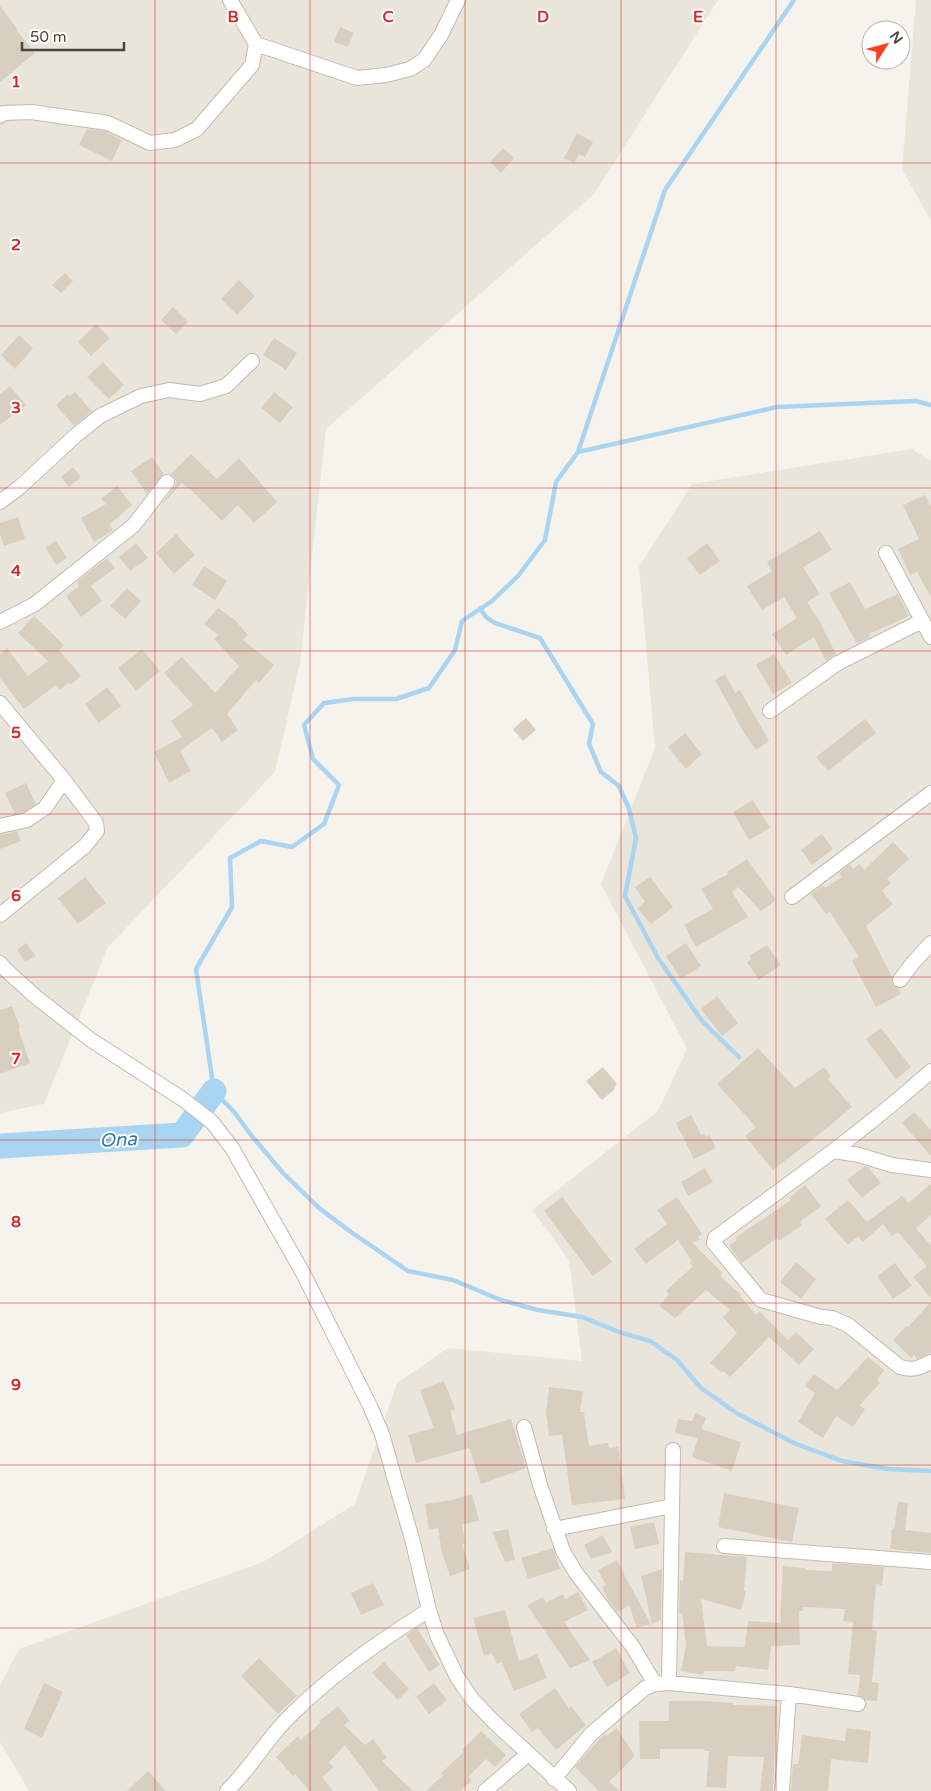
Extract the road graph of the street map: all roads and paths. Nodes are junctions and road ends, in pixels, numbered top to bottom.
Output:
1 (230, 0) edge
2 (458, 0) edge
3 (256, 44) junction
4 (0, 116) edge
5 (252, 361) dead end
6 (167, 482) dead end
7 (0, 502) edge
8 (886, 553) dead end
9 (922, 621) junction
10 (0, 622) edge
11 (931, 636) edge
12 (0, 703) edge
13 (770, 711) dead end
14 (64, 780) junction
15 (931, 793) edge
16 (0, 826) edge
17 (792, 897) dead end
18 (1, 909) edge
19 (931, 943) edge
20 (0, 963) edge
21 (900, 980) dead end
22 (931, 1071) edge
23 (834, 1151) junction
24 (931, 1170) edge
25 (931, 1362) edge
26 (524, 1427) dead end
27 (673, 1450) dead end
28 (672, 1506) junction
29 (554, 1529) junction
30 (724, 1546) dead end
31 (931, 1562) edge
32 (428, 1610) junction
33 (669, 1683) junction
34 (655, 1684) junction
35 (789, 1694) junction
36 (858, 1704) dead end
37 (528, 1754) junction
38 (554, 1779) junction
39 (227, 1791) edge
40 (485, 1791) edge
41 (569, 1791) edge
42 (782, 1791) edge

1 - 3 street
2 - 3 street
3 - 4 street
5 - 7 street
6 - 10 street
8 - 9 street
9 - 11 street
9 - 13 street
12 - 14 street
14 - 16 street
14 - 18 street
15 - 17 street
19 - 21 street
20 - 32 street
22 - 23 street
23 - 24 street
23 - 25 street
26 - 29 street
27 - 28 street
28 - 29 street
28 - 33 street
29 - 34 street
30 - 31 street
32 - 37 street
32 - 39 street
33 - 34 street
33 - 35 street
34 - 38 street
35 - 36 street
35 - 42 street
37 - 38 street
37 - 40 street
38 - 41 street

